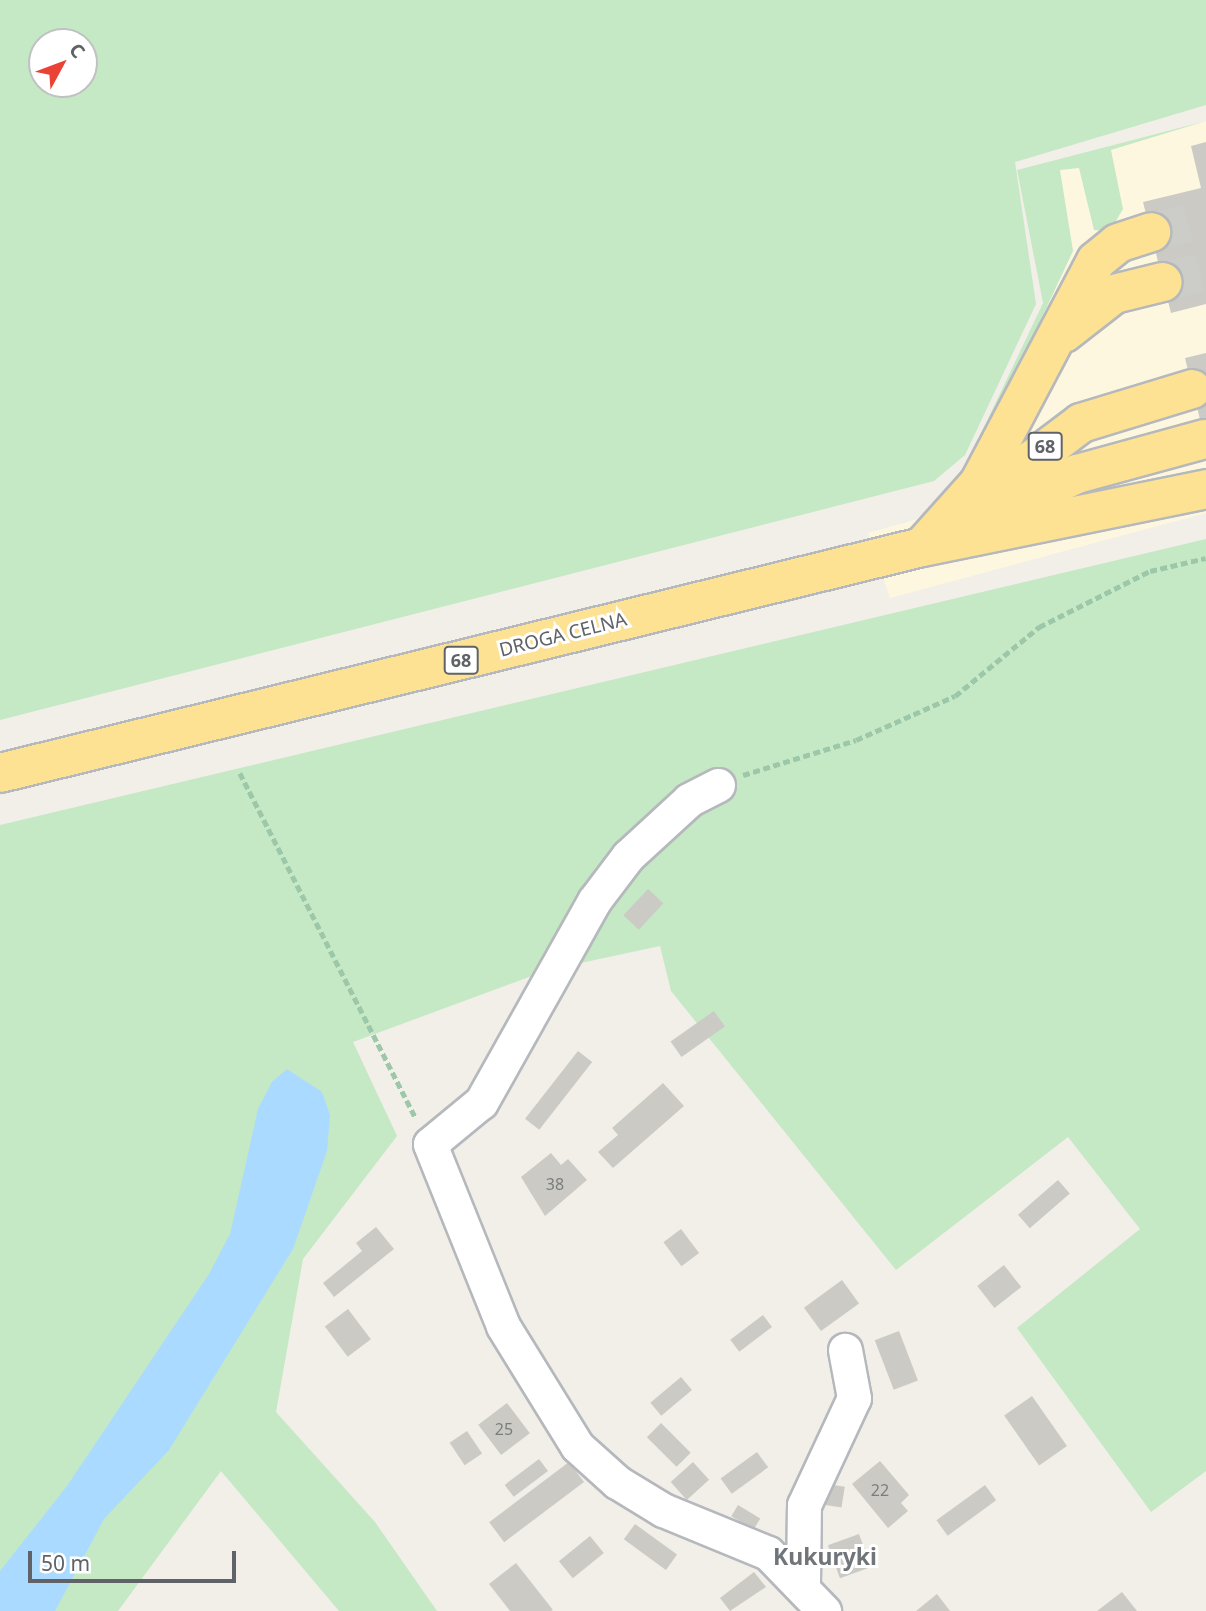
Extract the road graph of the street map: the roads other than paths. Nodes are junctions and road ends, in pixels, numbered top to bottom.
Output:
1 (1150, 232) tunnel mouth
2 (1163, 282) tunnel mouth
3 (1034, 375) junction
4 (1192, 388) dead end
5 (1205, 439) edge
6 (1206, 489) edge
7 (922, 547) junction
8 (0, 773) edge
9 (718, 785) road end
10 (845, 1350) dead end
11 (804, 1505) junction
12 (752, 1546) junction
13 (803, 1584) junction
14 (824, 1611) edge

1 - 3 highway, 68
2 - 3 highway, 68
3 - 7 highway, 68
4 - 7 highway, 68
5 - 7 highway, 68
6 - 7 highway, 68
7 - 8 highway, DROGA CELNA / 68
9 - 12 street
10 - 11 street
11 - 12 street
11 - 13 street
12 - 13 street
13 - 14 street

